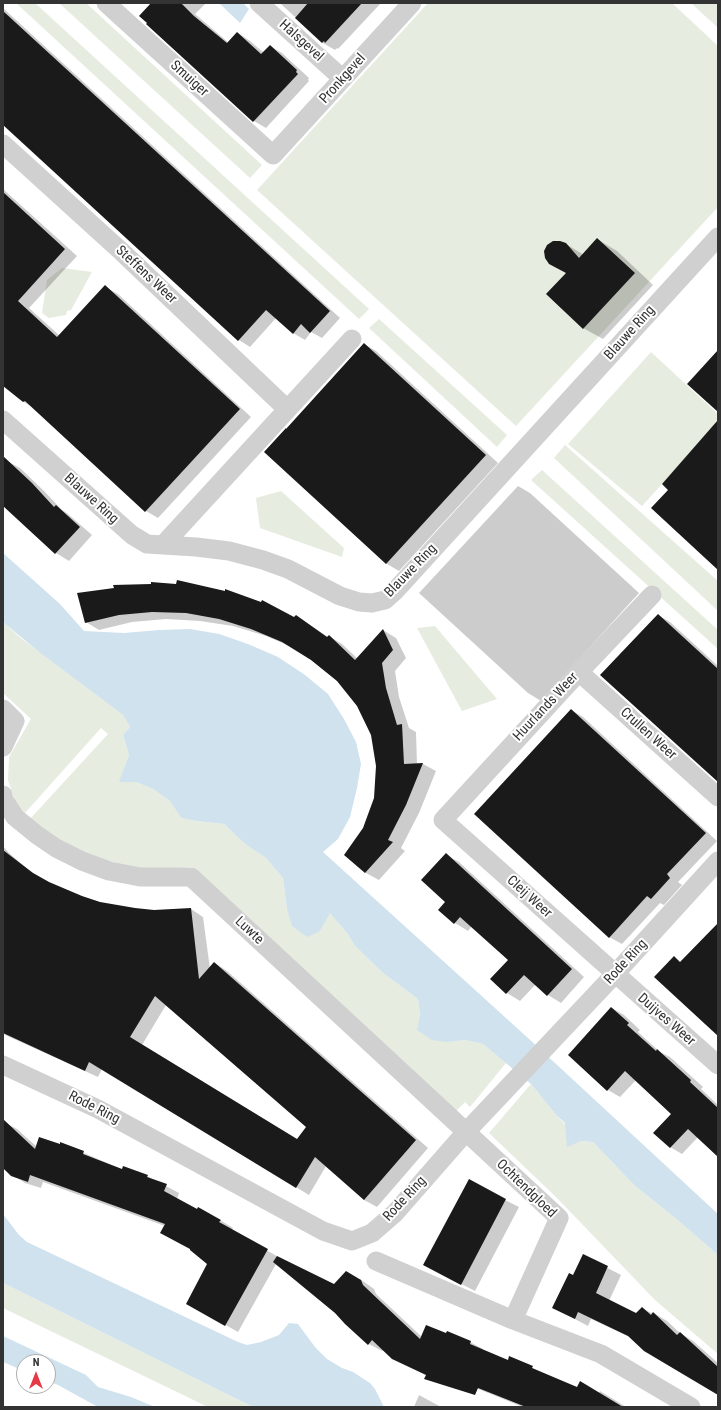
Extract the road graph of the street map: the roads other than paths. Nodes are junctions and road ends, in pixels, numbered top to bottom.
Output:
1 (106, 3) edge
2 (259, 3) edge
3 (412, 3) edge
4 (343, 79) junction
5 (3, 144) edge
6 (273, 155) joint
7 (718, 237) edge
8 (352, 339) dead end
9 (287, 409) junction
10 (3, 420) edge
11 (163, 545) junction
12 (652, 595) dead end
13 (579, 672) junction
14 (3, 709) edge
15 (3, 747) edge
16 (3, 795) edge
17 (718, 797) edge
18 (442, 820) joint
19 (718, 861) edge
20 (615, 974) junction
21 (3, 1065) edge
22 (718, 1065) edge
23 (465, 1133) junction
24 (376, 1261) dead end
25 (513, 1320) junction
26 (691, 1407) edge

1 - 6 street, Smuiger
2 - 4 street, Halsgevel
3 - 4 street, Pronkgevel
4 - 6 street, Pronkgevel
5 - 9 street, Steffens Weer
7 - 11 street, Blauwe Ring
8 - 9 street
9 - 11 street
10 - 11 street, Blauwe Ring
12 - 13 street, Huurlands Weer
13 - 17 street, Crullen Weer
13 - 18 street, Huurlands Weer
14 - 15 street
16 - 23 street, Luwte
18 - 20 street, Cleij Weer
19 - 20 street, Rode Ring
20 - 22 street, Duijves Weer
20 - 23 street, Rode Ring
21 - 23 street, Rode Ring
23 - 25 street, Ochtendgloed
24 - 25 street
25 - 26 street

